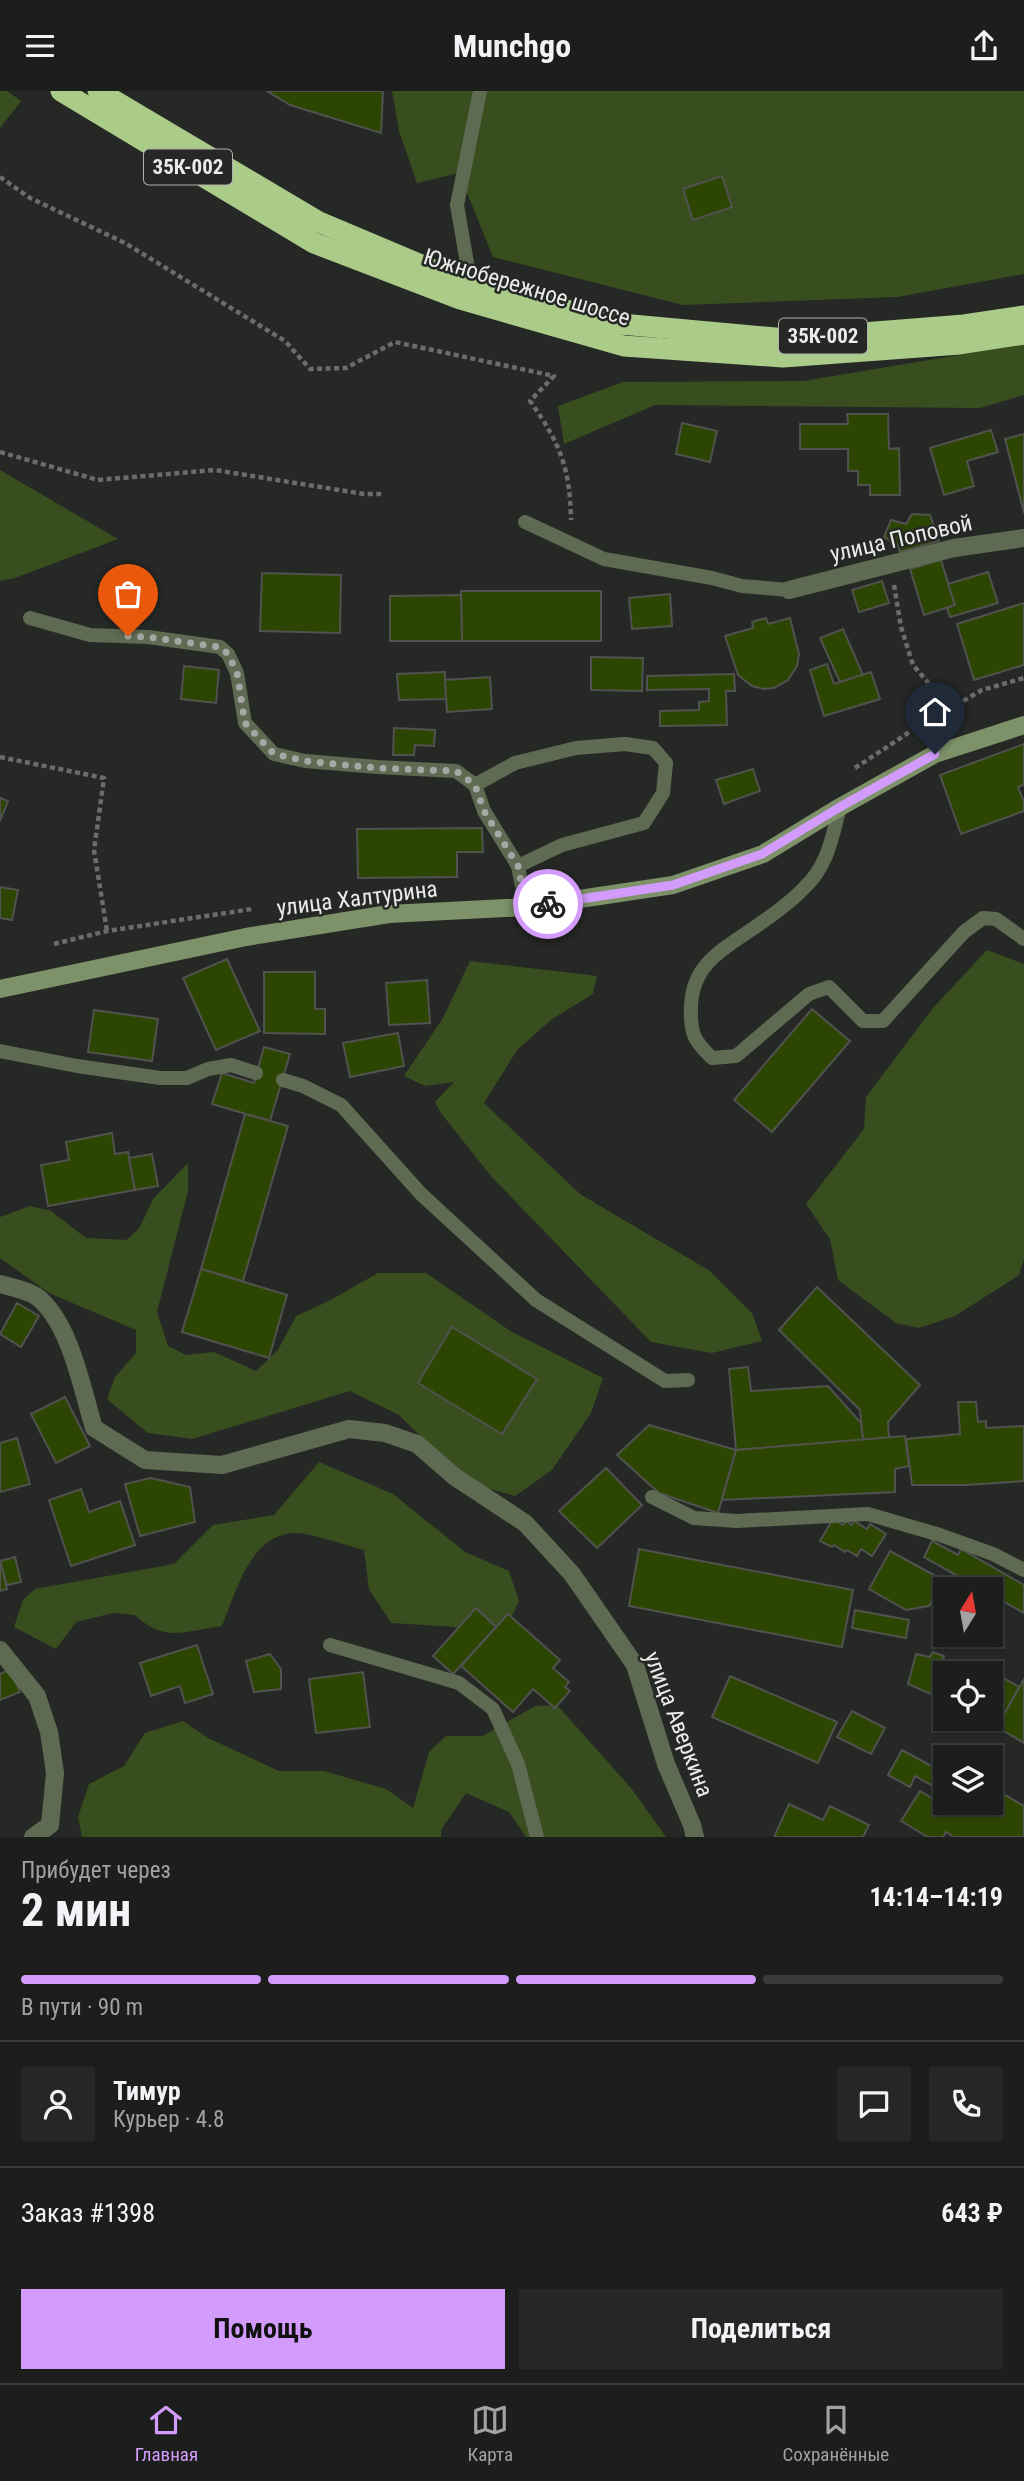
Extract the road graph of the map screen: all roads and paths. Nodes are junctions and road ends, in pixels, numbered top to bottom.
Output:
1 (61, 91) edge
2 (99, 91) edge
3 (480, 91) edge
4 (0, 177) edge
5 (471, 285) junction
6 (1024, 316) edge
7 (1024, 334) edge
8 (0, 452) edge
9 (382, 494) dead end
10 (525, 522) dead end
11 (1024, 538) edge
12 (572, 544) junction
13 (891, 564) junction
14 (789, 590) joint
15 (30, 618) dead end
16 (1024, 678) edge
17 (947, 711) junction
18 (1024, 725) edge
19 (0, 757) edge
20 (850, 772) dead end
21 (475, 785) junction
22 (840, 807) junction
23 (518, 866) junction
24 (526, 907) junction
25 (107, 931) dead end
26 (1024, 939) edge
27 (0, 989) edge
28 (0, 1051) edge
29 (256, 1073) dead end
30 (283, 1080) dead end
31 (0, 1284) edge
32 (688, 1380) dead end
33 (652, 1496) dead end
34 (1024, 1570) edge
35 (330, 1645) dead end
36 (0, 1650) edge
37 (33, 1837) edge
38 (537, 1837) edge
39 (695, 1837) edge

1 - 7 highway, Южнобережное шоссе / 35К-002
2 - 5 highway, Южнобережное шоссе / 35К-002
3 - 5 lane
4 - 12 path
5 - 6 highway, Южнобережное шоссе / 35К-002
8 - 9 path
10 - 12 lane
11 - 13 street, улица Поповой
12 - 14 lane
13 - 14 street, улица Поповой
13 - 17 path
15 - 21 lane
16 - 17 path
17 - 20 path
18 - 22 street, улица Халтурина
19 - 25 path
21 - 23 lane
21 - 23 lane
22 - 24 street, улица Халтурина
22 - 26 lane
23 - 24 lane
24 - 27 street, улица Халтурина
28 - 29 lane
30 - 32 lane
31 - 39 street, улица Аверкина
33 - 34 lane
35 - 38 lane
36 - 37 street

